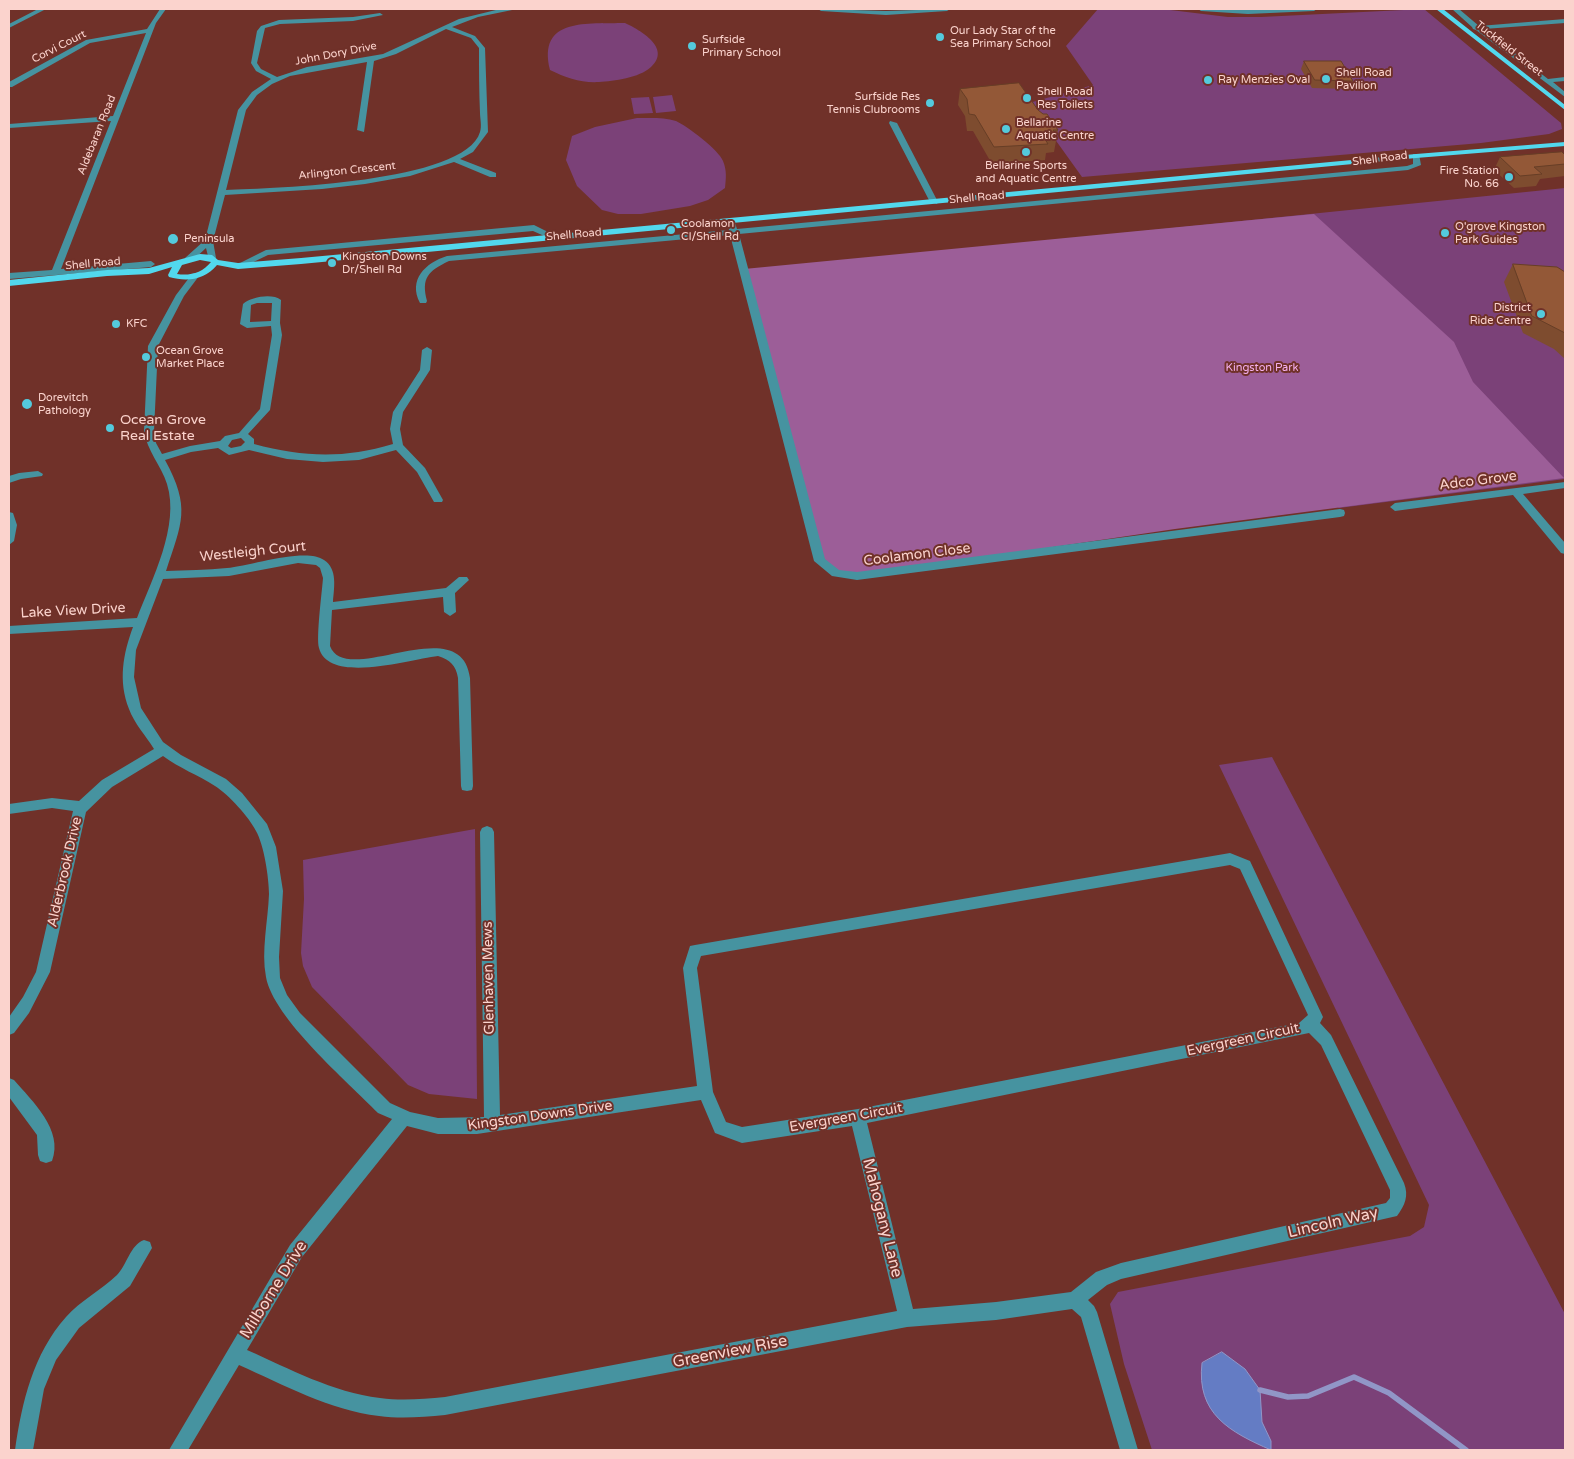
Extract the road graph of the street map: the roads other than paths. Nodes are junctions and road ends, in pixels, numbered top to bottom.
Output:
1 (28, 9) edge
2 (43, 9) edge
3 (163, 9) edge
4 (514, 9) edge
5 (821, 9) edge
6 (947, 9) edge
7 (1201, 9) edge
8 (1314, 9) edge
9 (1439, 9) edge
10 (1455, 9) edge
11 (904, 10) edge
12 (380, 15) dead end
13 (9, 19) edge
14 (1565, 21) edge
15 (9, 26) edge
16 (447, 27) junction
17 (1478, 28) junction
18 (1465, 29) junction
19 (151, 30) junction
20 (371, 59) junction
21 (276, 79) junction
22 (1565, 79) edge
23 (1546, 81) junction
24 (9, 84) edge
25 (1565, 95) edge
26 (1565, 108) edge
27 (116, 118) junction
28 (893, 123) dead end
29 (9, 126) edge
30 (361, 130) dead end
31 (1565, 140) edge
32 (1565, 144) edge
33 (1539, 145) junction
34 (1416, 156) junction
35 (453, 159) junction
36 (493, 175) dead end
37 (221, 193) junction
38 (934, 202) junction
39 (730, 221) junction
40 (734, 232) junction
41 (554, 237) junction
42 (539, 239) junction
43 (209, 241) junction
44 (539, 249) junction
45 (188, 260) junction
46 (213, 260) junction
47 (301, 261) junction
48 (151, 264) dead end
49 (178, 264) junction
50 (238, 266) junction
51 (55, 272) junction
52 (205, 273) junction
53 (9, 276) edge
54 (174, 276) junction
55 (194, 276) junction
56 (9, 284) edge
57 (9, 289) edge
58 (180, 295) junction
59 (423, 301) dead end
60 (275, 323) dead end
61 (427, 350) dead end
62 (242, 436) junction
63 (223, 444) junction
64 (248, 446) junction
65 (398, 446) junction
66 (160, 458) junction
67 (38, 474) dead end
68 (9, 480) edge
69 (1565, 485) edge
70 (1515, 491) junction
71 (438, 500) dead end
72 (1395, 507) dead end
73 (1340, 513) dead end
74 (9, 516) edge
75 (9, 541) edge
76 (1565, 550) edge
77 (159, 574) junction
78 (463, 580) dead end
79 (448, 592) junction
80 (327, 607) junction
81 (450, 612) dead end
82 (140, 622) junction
83 (9, 630) edge
84 (164, 749) junction
85 (467, 786) dead end
86 (81, 808) junction
87 (9, 809) edge
88 (487, 832) dead end
89 (1309, 1023) junction
90 (9, 1028) edge
91 (9, 1085) edge
92 (705, 1092) junction
93 (404, 1117) junction
94 (858, 1117) junction
95 (492, 1124) junction
96 (46, 1155) dead end
97 (144, 1248) dead end
98 (1075, 1300) junction
99 (906, 1318) junction
100 (235, 1354) junction
101 (24, 1450) edge
102 (178, 1450) edge
103 (1129, 1450) edge

1 - 13 street
2 - 15 street
3 - 19 street, Aldebaran Road
4 - 16 street, John Dory Drive
5 - 11 street
6 - 11 street
7 - 8 street
9 - 18 main road, Tuckfield Street
10 - 17 street, Tuckfield Street
12 - 21 street
14 - 17 street
16 - 20 street, John Dory Drive
16 - 35 street, Arlington Crescent
17 - 18 street
17 - 23 street, Tuckfield Street
18 - 26 main road, Tuckfield Street
19 - 24 street, Corvi Court
19 - 27 street, Aldebaran Road
20 - 21 street, John Dory Drive
20 - 30 street
21 - 37 street, John Dory Drive
22 - 23 street
23 - 25 street, Tuckfield Street
27 - 29 street
27 - 51 street, Aldebaran Road
28 - 38 street
31 - 33 main road, Shell Road
32 - 33 main road, Shell Road
33 - 34 main road, Shell Road
34 - 38 main road, Shell Road
34 - 40 street, Shell Road
35 - 36 street
35 - 37 street, Arlington Crescent
37 - 43 street, John Dory Drive
38 - 39 main road, Shell Road
39 - 40 street, Coolamon Close
39 - 41 main road, Shell Road
40 - 44 street, Shell Road
40 - 73 street, Coolamon Close
41 - 42 main road, Shell Road
41 - 50 street, Shell Road
42 - 44 street, Shell Road
42 - 47 main road, Shell Road
43 - 45 street
43 - 46 street, John Dory Drive
44 - 59 street
45 - 46 main road, Shell Road
45 - 49 main road, Shell Road
46 - 50 main road, Shell Road
46 - 52 main road
47 - 50 main road, Shell Road
47 - 52 main road, Shell Road
48 - 51 street, Shell Road
49 - 54 main road
49 - 56 main road, Shell Road
51 - 53 street, Shell Road
52 - 55 main road, Shell Road
54 - 55 main road, Shell Road
54 - 57 main road, Shell Road
54 - 58 street
55 - 58 street, Kingston Downs Drive
58 - 66 street, Kingston Downs Drive
60 - 62 street
61 - 65 street
62 - 63 street
62 - 64 street
63 - 64 street
63 - 66 street
64 - 65 street
65 - 71 street
66 - 77 street, Kingston Downs Drive
67 - 68 street
69 - 70 street, Adco Grove
70 - 72 street, Adco Grove
70 - 76 street
74 - 75 street
77 - 80 street, Westleigh Court
77 - 82 street, Kingston Downs Drive
78 - 79 street
79 - 80 street
79 - 81 street
80 - 85 street, Westleigh Court
82 - 83 street, Lake View Drive
82 - 84 street, Kingston Downs Drive
84 - 86 street, Alderbrook Drive
84 - 93 street, Kingston Downs Drive
86 - 87 street
86 - 90 street, Alderbrook Drive
88 - 95 street, Glenhaven Mews
89 - 92 street, Evergreen Circuit
89 - 94 street, Evergreen Circuit
89 - 98 street, Lincoln Way
91 - 96 street
92 - 94 street, Evergreen Circuit
92 - 95 street, Kingston Downs Drive
93 - 95 street, Kingston Downs Drive
93 - 100 street, Milborne Drive
94 - 99 street, Mahogany Lane
97 - 101 street
98 - 99 street, Greenview Rise
98 - 103 street
99 - 100 street, Greenview Rise
100 - 102 street, Milborne Drive

